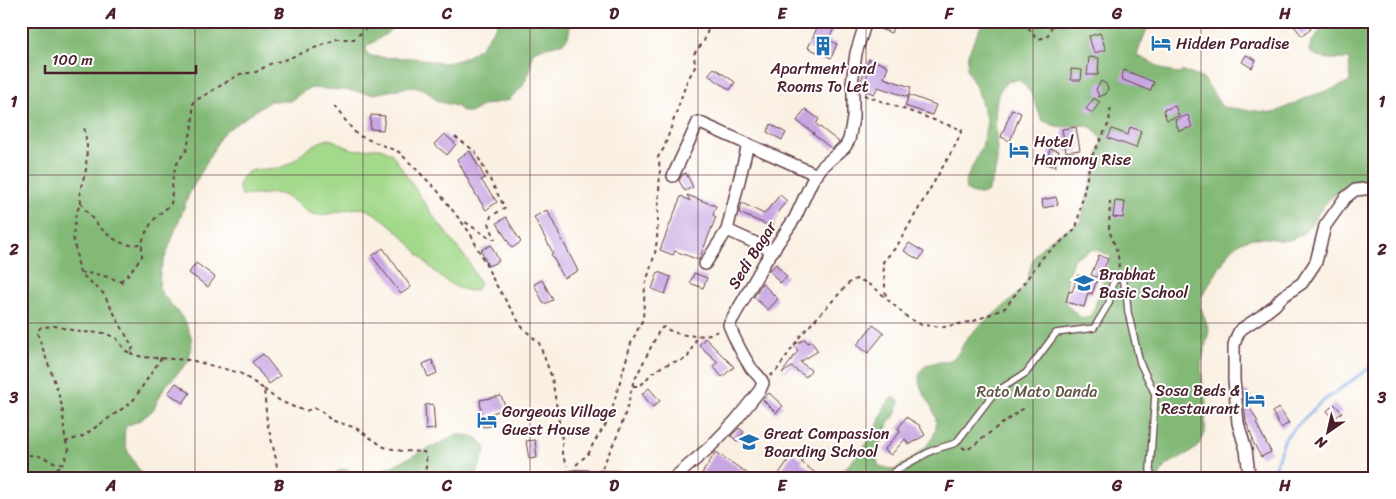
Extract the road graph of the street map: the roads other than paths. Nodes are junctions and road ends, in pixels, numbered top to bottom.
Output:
1 (866, 21) edge
2 (748, 144) junction
3 (817, 175) junction
4 (674, 176) dead end
5 (1375, 188) edge
6 (727, 230) junction
7 (773, 251) junction
8 (705, 264) dead end
9 (566, 474) edge
10 (634, 478) edge
11 (674, 478) edge
12 (888, 478) edge
13 (1152, 478) edge
14 (1248, 478) edge

1 - 3 street, Sedi Bagar
2 - 3 street
2 - 4 street
2 - 6 street
3 - 7 street, Sedi Bagar
5 - 14 street
6 - 7 street
6 - 8 street
7 - 11 street, Sedi Bagar
9 - 10 street
12 - 13 lane

